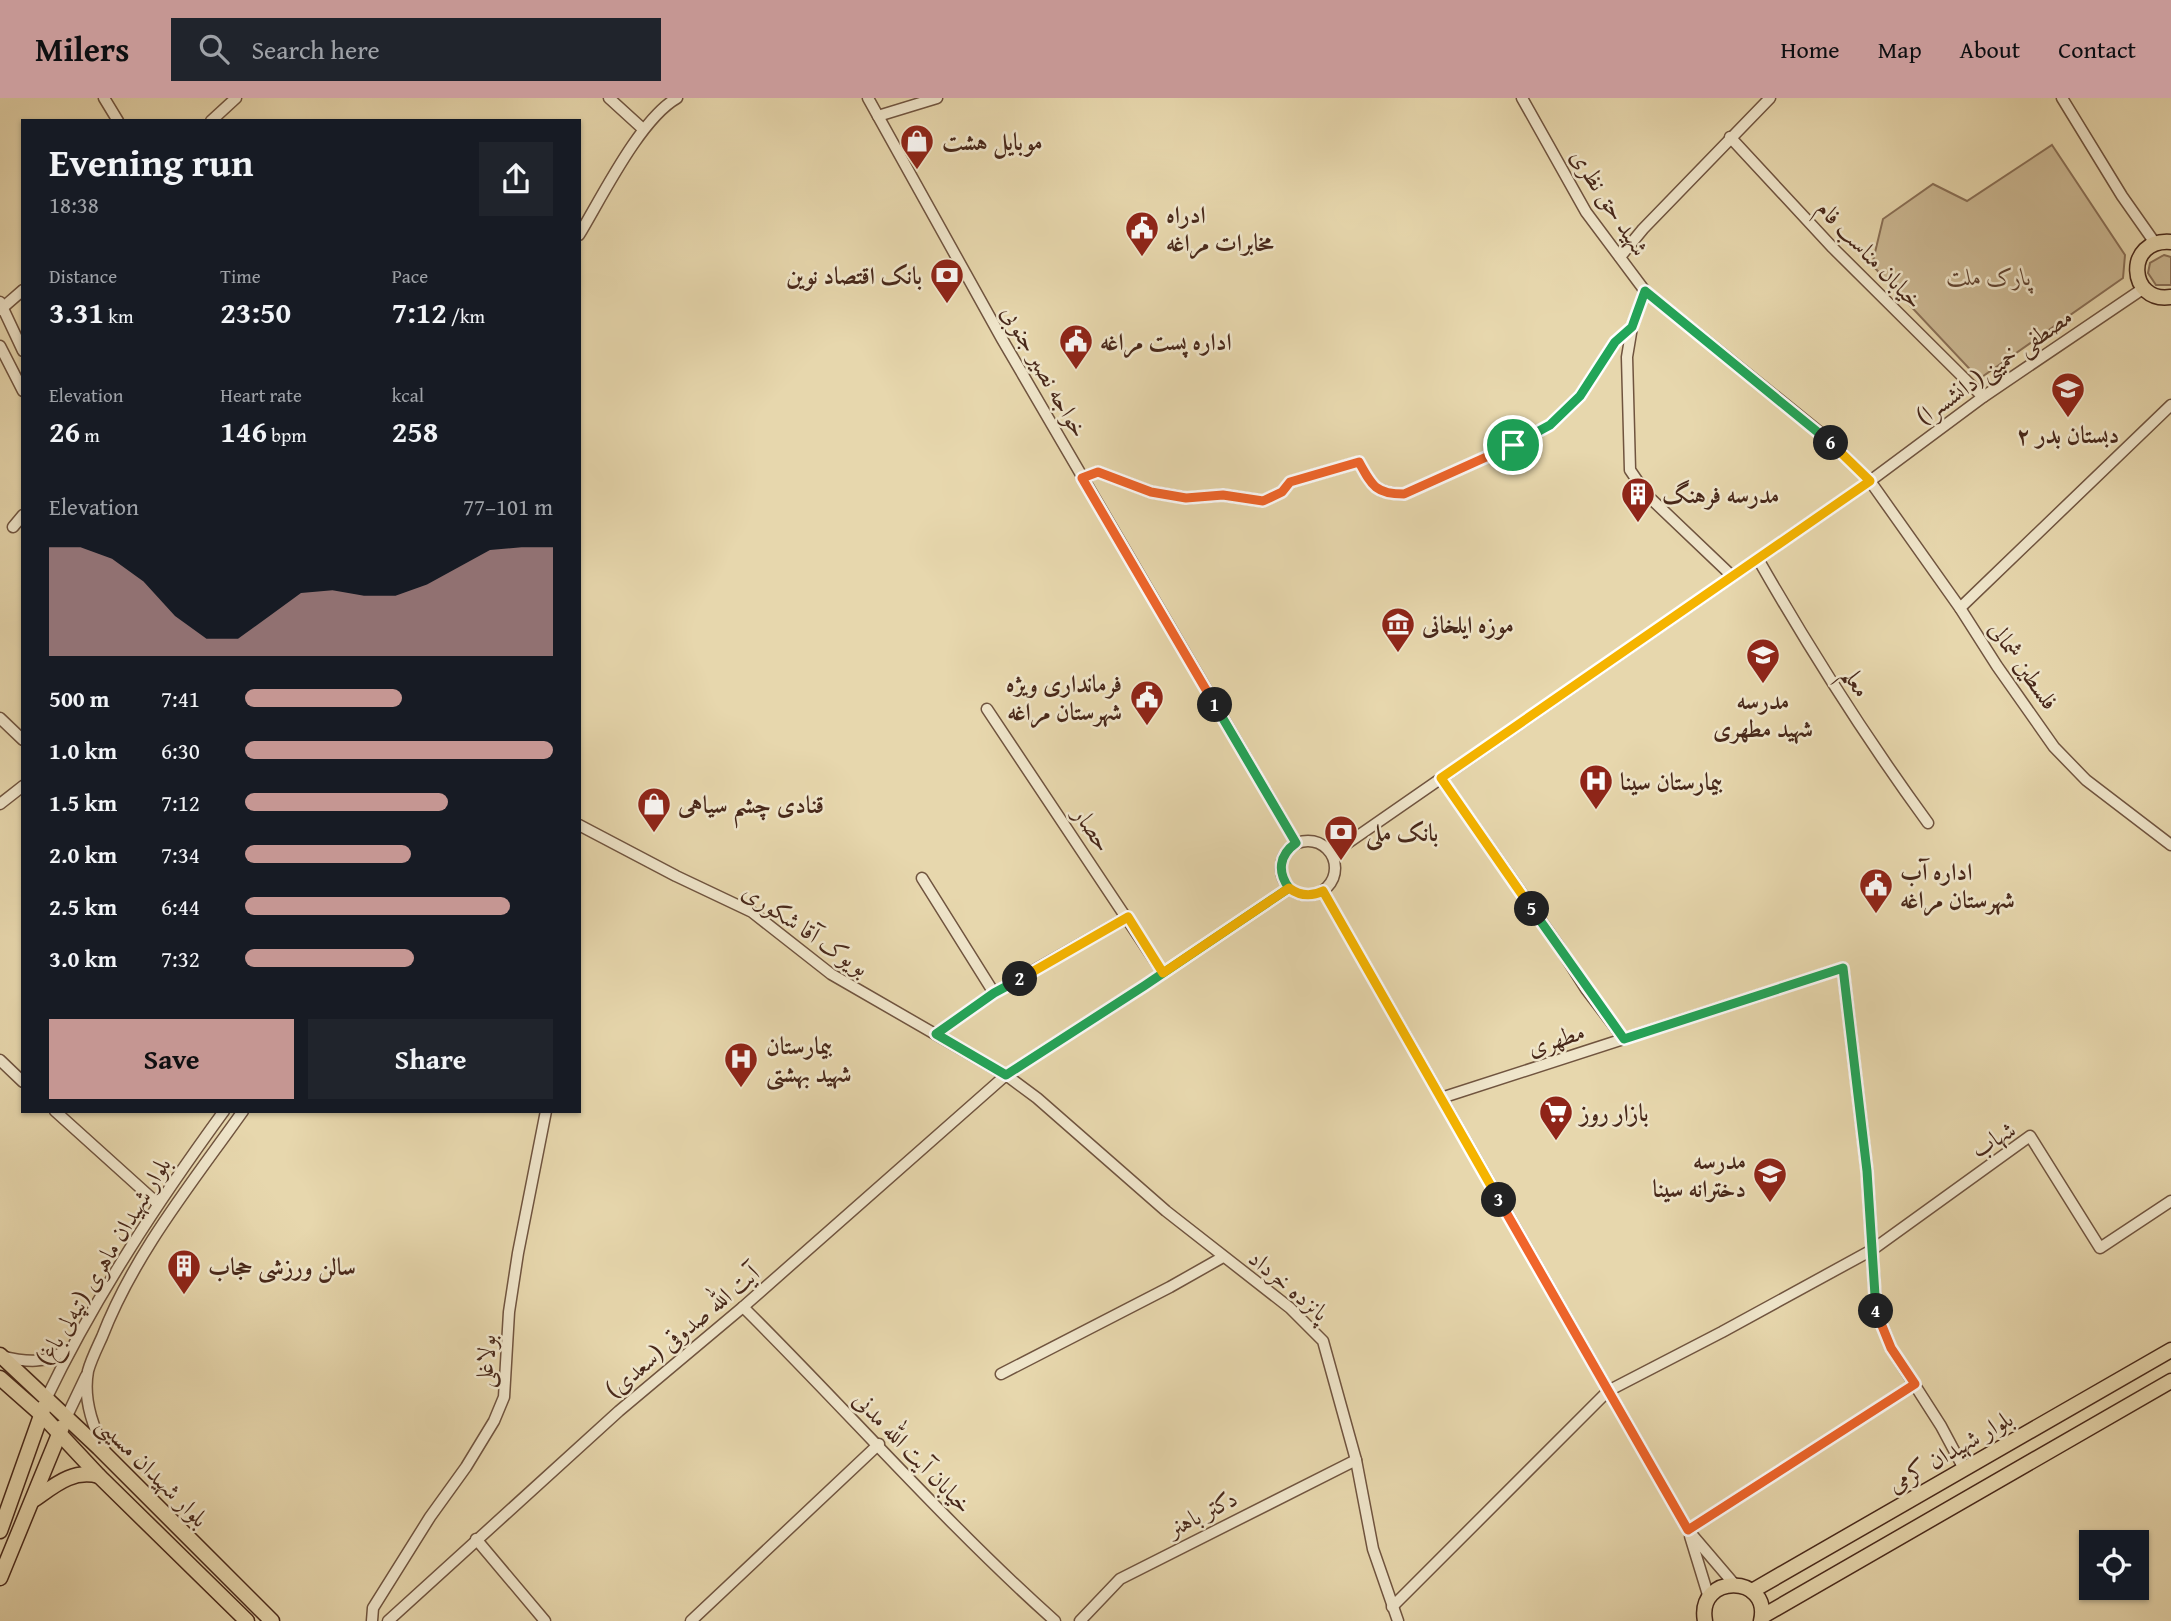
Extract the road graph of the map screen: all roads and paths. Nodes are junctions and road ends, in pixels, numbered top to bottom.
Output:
1 (104, 98) edge
2 (236, 98) edge
3 (609, 98) edge
4 (677, 98) edge
5 (868, 98) edge
6 (937, 98) edge
7 (1522, 98) edge
8 (1770, 98) edge
9 (2062, 98) edge
10 (878, 116) junction
11 (117, 119) edge
12 (213, 119) edge
13 (643, 129) junction
14 (1730, 137) junction
15 (581, 232) edge
16 (2171, 242) edge
17 (2155, 243) junction
18 (1620, 257) junction
19 (2144, 288) junction
20 (1645, 291) junction
21 (21, 292) edge
22 (2169, 301) edge
23 (1, 307) edge
24 (1632, 327) junction
25 (0, 346) edge
26 (21, 347) edge
27 (19, 374) edge
28 (1983, 397) junction
29 (2171, 405) edge
30 (1082, 478) junction
31 (1870, 481) junction
32 (21, 517) edge
33 (13, 527) dead end
34 (1758, 559) junction
35 (1732, 576) junction
36 (1960, 608) junction
37 (987, 709) dead end
38 (0, 718) edge
39 (21, 738) edge
40 (1441, 778) junction
41 (21, 788) edge
42 (0, 804) edge
43 (1928, 823) dead end
44 (581, 826) edge
45 (1296, 843) junction
46 (2171, 845) edge
47 (1332, 854) junction
48 (922, 878) dead end
49 (1289, 888) junction
50 (1323, 891) junction
51 (1128, 917) junction
52 (1163, 973) junction
53 (994, 993) junction
54 (936, 1034) junction
55 (1624, 1039) junction
56 (0, 1060) edge
57 (1006, 1075) junction
58 (21, 1080) edge
59 (1441, 1098) junction
60 (57, 1113) edge
61 (222, 1113) edge
62 (242, 1113) edge
63 (546, 1113) edge
64 (2171, 1201) edge
65 (157, 1203) junction
66 (1871, 1250) junction
67 (1223, 1257) junction
68 (100, 1298) junction
69 (743, 1307) junction
70 (113, 1308) junction
71 (73, 1344) junction
72 (2171, 1350) edge
73 (4, 1359) edge
74 (88, 1370) junction
75 (1001, 1374) dead end
76 (0, 1377) edge
77 (2171, 1381) edge
78 (1915, 1384) junction
79 (1608, 1391) junction
80 (46, 1399) junction
81 (42, 1415) junction
82 (66, 1418) junction
83 (60, 1434) junction
84 (878, 1444) junction
85 (108, 1457) junction
86 (1356, 1460) junction
87 (1964, 1469) junction
88 (21, 1473) junction
89 (124, 1473) junction
90 (99, 1476) junction
91 (41, 1482) junction
92 (110, 1488) junction
93 (34, 1500) junction
94 (1688, 1530) junction
95 (0, 1531) edge
96 (476, 1539) junction
97 (1815, 1555) junction
98 (0, 1578) edge
99 (1828, 1579) junction
100 (1735, 1585) junction
101 (1752, 1591) junction
102 (1709, 1598) junction
103 (251, 1600) junction
104 (1392, 1607) junction
105 (243, 1617) edge
106 (1762, 1618) edge
107 (1702, 1619) edge
108 (1052, 1620) edge
109 (272, 1621) edge
110 (372, 1621) edge
111 (388, 1621) edge
112 (545, 1621) edge
113 (691, 1621) edge
114 (1080, 1621) edge
115 (1398, 1621) edge

1 - 11 street
2 - 12 street
3 - 13 street
4 - 13 street
5 - 10 street, خواجه نصیر جنوبی
6 - 10 street
7 - 18 street, شهید حق نظری
8 - 14 street
9 - 17 street
10 - 30 street, خواجه نصیر جنوبی
13 - 15 street
14 - 18 street
14 - 28 street, خیابان مناسب فام
16 - 17 main road
17 - 19 main road
18 - 20 street, شهید حق نظری
19 - 22 main road
19 - 28 street, (دانشسرا)مصطفی خمینی
20 - 24 street
20 - 31 street, شهید حق نظری
21 - 23 street
23 - 26 street
24 - 30 street
24 - 35 street
25 - 27 street
28 - 31 street, (دانشسرا)مصطفی خمینی
29 - 36 street
30 - 45 street, خواجه نصیر جنوبی
31 - 34 street, (دانشسرا)مصطفی خمینی
31 - 36 street, فلسطین شمالی
32 - 33 street
34 - 35 street, (دانشسرا)مصطفی خمینی
34 - 43 street, معلم
35 - 40 street, (دانشسرا)مصطفی خمینی
36 - 46 street, فلسطین شمالی
37 - 51 street, حصار
38 - 39 street
40 - 47 street, (دانشسرا)مصطفی خمینی
40 - 55 street
41 - 42 street
44 - 54 street, بویوک آقا شکوری
45 - 47 street
45 - 49 street
47 - 50 street
48 - 53 street
49 - 50 street
49 - 52 street, آیت الله صدوقی (سعدی)
50 - 59 street
51 - 52 street, حصار
51 - 53 street
52 - 57 street, آیت الله صدوقی (سعدی)
53 - 54 street
54 - 57 street, بویوک آقا شکوری
55 - 59 street, مطهری
55 - 66 street, مطهری
56 - 58 street
57 - 67 street, پانزده خرداد
57 - 69 street, آیت الله صدوقی (سعدی)
59 - 79 street
60 - 65 street
61 - 65 street, بلوار شهیدان ماهری (تپه‌لی باغ)
62 - 70 street, بلوار شهیدان ماهری (تپه‌لی باغ)
63 - 110 street, بولاغلی
64 - 66 street, شهاب
65 - 68 street, بلوار شهیدان ماهری (تپه‌لی باغ)
66 - 78 street
66 - 79 street
67 - 75 street
67 - 86 street, پانزده خرداد
68 - 70 street
68 - 71 street, بلوار شهیدان ماهری (تپه‌لی باغ)
69 - 84 street, خیابان آیت الله مدنی
69 - 96 street, آیت الله صدوقی (سعدی)
70 - 74 street, بلوار شهیدان ماهری (تپه‌لی باغ)
71 - 73 street
71 - 80 street, بلوار شهیدان ماهری (تپه‌لی باغ)
72 - 87 main road, بلوار شهیدان کرمی
73 - 76 main road
73 - 80 main road, بلوار شهیدان مسیبی
74 - 82 street, بلوار شهیدان ماهری (تپه‌لی باغ)
74 - 85 street, بلوار شهیدان ماهری (تپه‌لی باغ)
76 - 81 main road, بلوار شهیدان مسیبی
77 - 99 main road, بلوار شهیدان کرمی
78 - 87 street
78 - 94 street
79 - 94 street
79 - 104 street
80 - 81 main road
80 - 82 main road, بلوار شهیدان مسیبی
81 - 83 main road, بلوار شهیدان مسیبی
81 - 88 main road
82 - 83 main road
82 - 85 main road, بلوار شهیدان مسیبی
83 - 90 main road, بلوار شهیدان مسیبی
83 - 91 main road
84 - 108 street, خیابان آیت الله مدنی
84 - 113 street
85 - 89 main road, بلوار شهیدان مسیبی
86 - 104 street, پانزده خرداد
86 - 114 street, دکتر باهنر
87 - 97 main road, بلوار شهیدان کرمی
88 - 91 main road
88 - 95 main road
89 - 92 main road
89 - 103 main road, بلوار شهیدان مسیبی
90 - 92 main road, بلوار شهیدان مسیبی
90 - 93 main road
91 - 93 main road
92 - 105 main road, بلوار شهیدان مسیبی
93 - 98 main road
94 - 100 street
94 - 102 street
96 - 111 street, آیت الله صدوقی (سعدی)
96 - 112 street
97 - 99 main road
97 - 101 main road, بلوار شهیدان کرمی
99 - 106 main road, بلوار شهیدان کرمی
100 - 101 main road
100 - 102 main road
101 - 106 main road
102 - 107 main road
103 - 105 main road
103 - 109 main road, بلوار شهیدان مسیبی
104 - 115 street, پانزده خرداد

